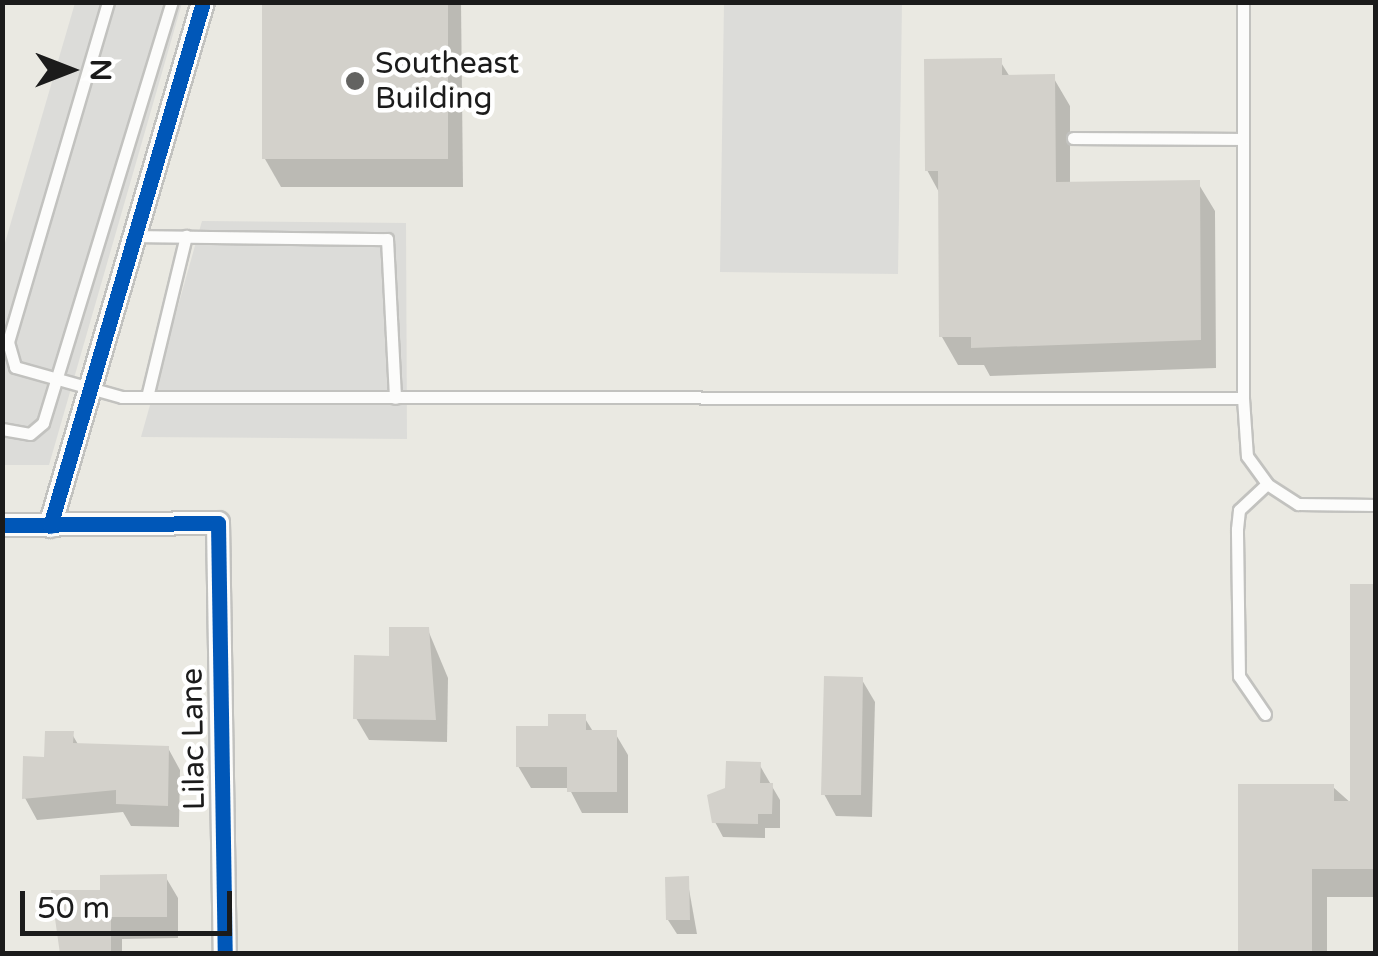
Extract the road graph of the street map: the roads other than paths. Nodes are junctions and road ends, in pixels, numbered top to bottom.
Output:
1 (108, 2) edge
2 (172, 2) edge
3 (203, 2) edge
4 (1243, 2) edge
5 (1073, 138) dead end
6 (1243, 140) junction
7 (134, 236) junction
8 (186, 236) junction
9 (56, 378) junction
10 (91, 389) junction
11 (147, 397) junction
12 (394, 398) junction
13 (1243, 398) junction
14 (2, 429) edge
15 (1267, 484) junction
16 (1376, 504) edge
17 (2, 525) edge
18 (50, 526) junction
19 (1264, 714) dead end
20 (225, 954) edge

1 - 9 lane
2 - 9 lane
3 - 7 street
4 - 6 lane
5 - 6 lane
6 - 13 lane
7 - 8 lane
7 - 10 street
8 - 11 lane
8 - 12 lane
9 - 10 lane
9 - 14 lane
10 - 11 lane
10 - 18 street
11 - 12 lane
12 - 13 lane
13 - 15 lane
15 - 16 lane
15 - 19 lane
17 - 18 street
18 - 20 street, Lilac Lane

